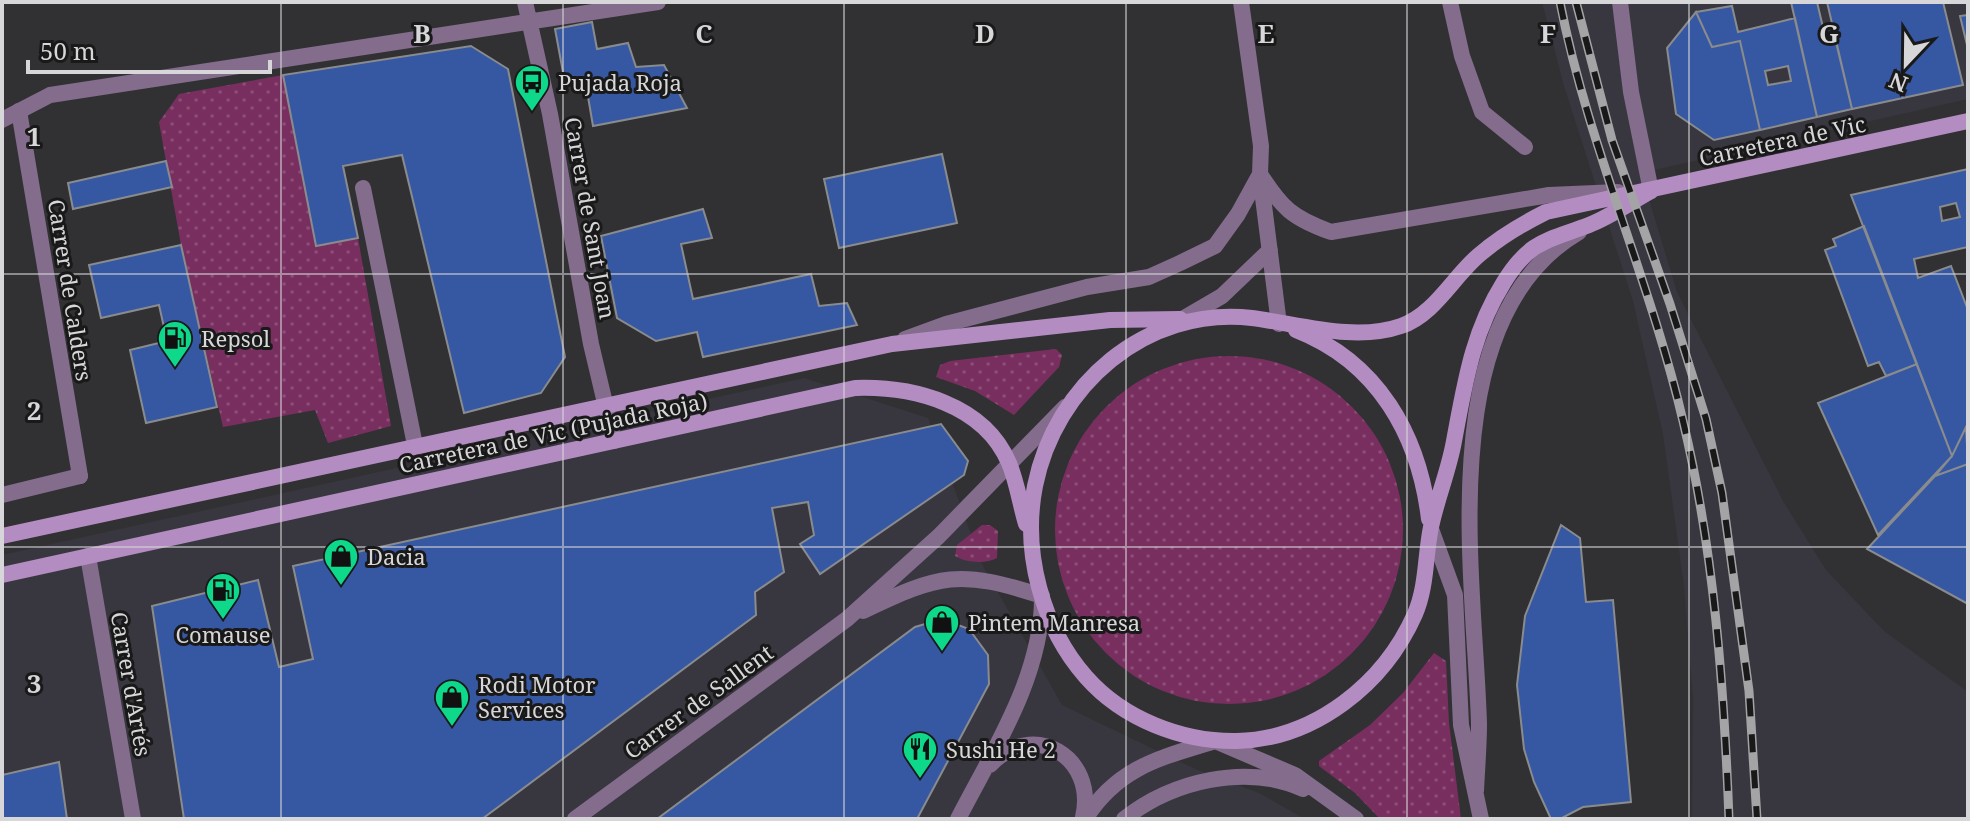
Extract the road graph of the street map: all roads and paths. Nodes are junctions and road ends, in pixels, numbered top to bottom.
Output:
1 (525, 2) edge
2 (658, 2) edge
3 (1241, 2) edge
4 (1450, 2) edge
5 (1620, 2) edge
6 (529, 22) junction
7 (19, 111) junction
8 (2, 120) edge
9 (1968, 121) edge
10 (1525, 147) dead end
11 (1260, 174) junction
12 (363, 188) dead end
13 (1651, 191) junction
14 (1591, 224) junction
15 (1270, 250) junction
16 (1176, 323) junction
17 (1279, 324) junction
18 (892, 344) junction
19 (1069, 403) junction
20 (604, 404) junction
21 (614, 441) junction
22 (415, 445) junction
23 (1009, 464) junction
24 (2, 495) edge
25 (1431, 529) junction
26 (2, 536) edge
27 (1031, 542) junction
28 (88, 556) junction
29 (2, 575) edge
30 (1042, 596) junction
31 (847, 619) junction
32 (1215, 741) junction
33 (981, 775) junction
34 (1476, 791) junction
35 (1354, 817) edge
36 (133, 819) edge
37 (575, 819) edge
38 (958, 819) edge
39 (1084, 819) edge
40 (1124, 819) edge
41 (1481, 819) edge

1 - 6 street, Carrer de Sant Joan
2 - 6 street
3 - 11 street
4 - 10 street
5 - 13 street
6 - 7 street
6 - 20 street, Carrer de Sant Joan
7 - 8 street
7 - 24 street, Carrer de Calders
9 - 13 main road, Carretera de Vic
11 - 13 street
11 - 15 street
11 - 18 street
12 - 22 street
13 - 14 main road
13 - 17 main road, Carretera de Vic
14 - 25 main road
14 - 34 street
15 - 16 street
15 - 17 street
16 - 17 main road, Carretera de Vic (Pujada Roja)
16 - 18 main road, Carretera de Vic (Pujada Roja)
16 - 19 main road
17 - 25 main road
18 - 20 main road, Carretera de Vic (Pujada Roja)
19 - 23 street, Carrer de Sallent
19 - 27 main road
20 - 21 street, Carrer de Sant Joan
20 - 22 main road, Carretera de Vic (Pujada Roja)
21 - 23 main road, Carretera de Vic (Pujada Roja)
21 - 28 main road, Carretera de Vic (Pujada Roja)
22 - 26 main road, Carretera de Vic (Pujada Roja)
23 - 27 main road, Carretera de Vic (Pujada Roja)
23 - 31 street, Carrer de Sallent
25 - 32 main road
25 - 34 street
27 - 30 main road
28 - 29 main road, Carretera de Vic (Pujada Roja)
28 - 36 street, Carrer d'Artés
30 - 31 street, Carrer de Sallent
30 - 32 main road
30 - 33 street
31 - 37 street, Carrer de Sallent
32 - 35 street
32 - 39 street
33 - 38 street
33 - 39 street
34 - 41 street
35 - 40 street

